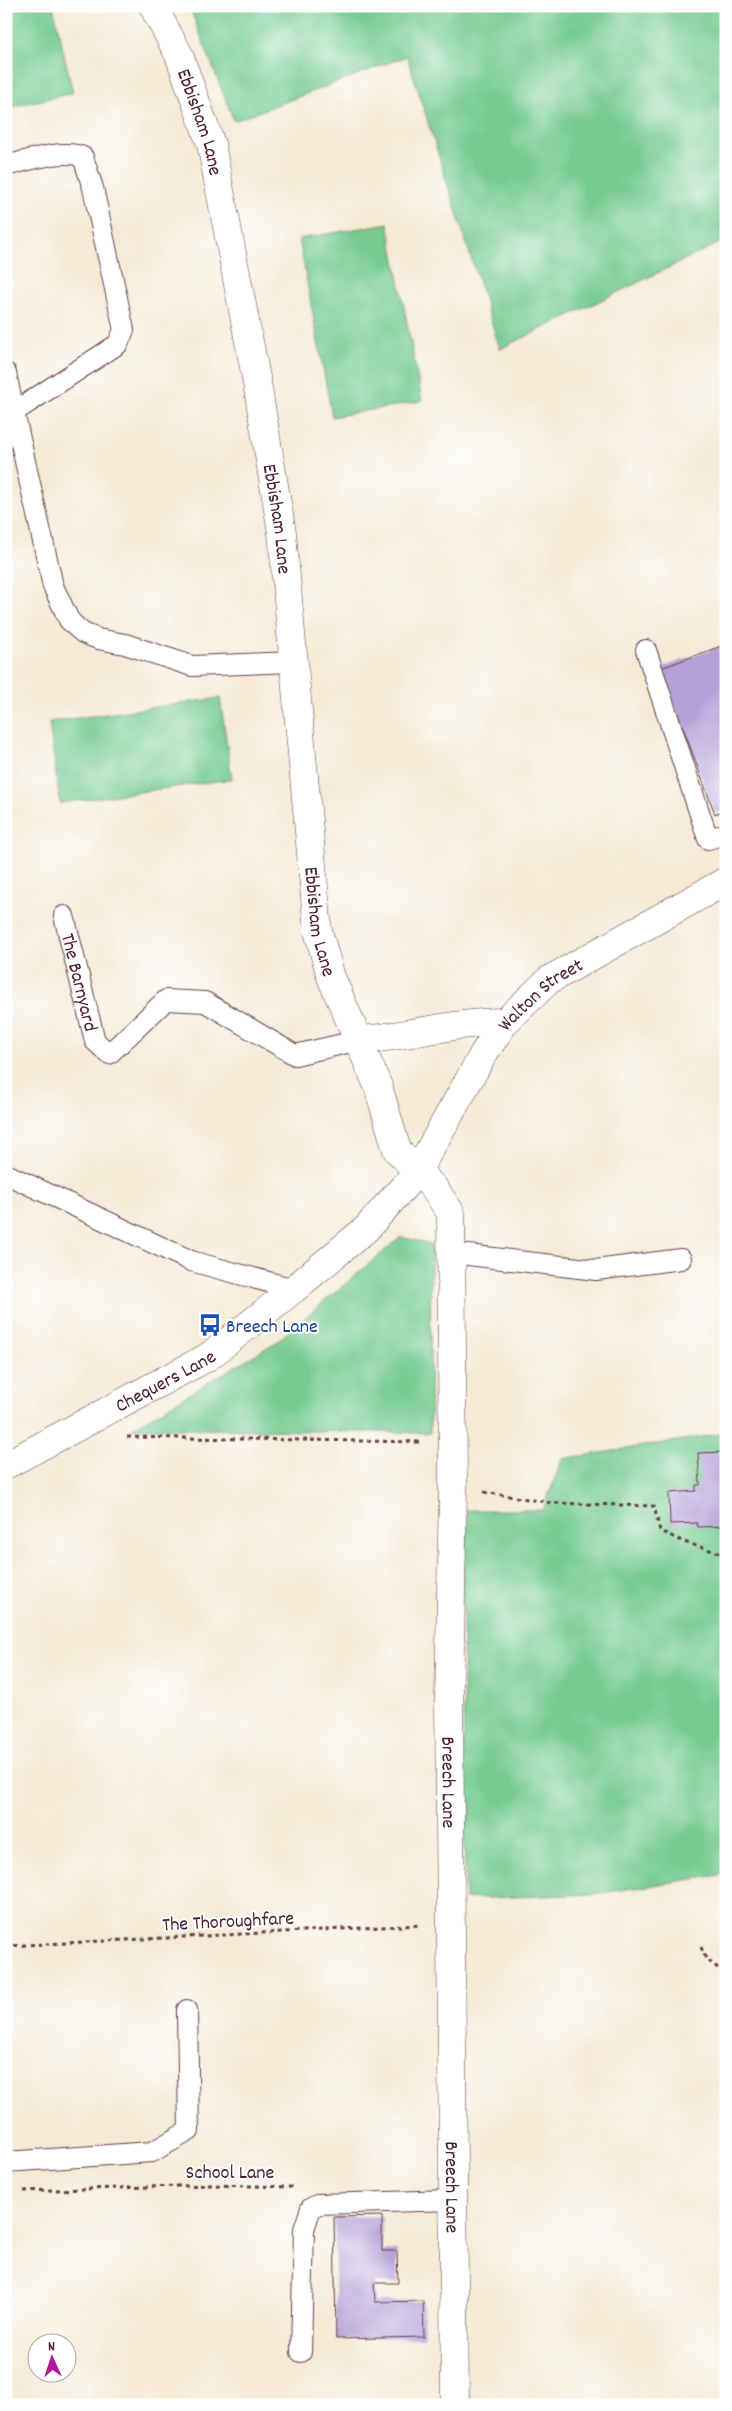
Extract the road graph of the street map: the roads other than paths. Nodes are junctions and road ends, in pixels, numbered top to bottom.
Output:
1 (153, 6) edge
2 (6, 166) edge
3 (6, 373) edge
4 (10, 413) edge
5 (646, 650) dead end
6 (294, 662) junction
7 (726, 834) edge
8 (726, 881) edge
9 (64, 916) dead end
10 (506, 1022) junction
11 (360, 1040) junction
12 (417, 1172) junction
13 (6, 1174) edge
14 (451, 1253) junction
15 (681, 1259) dead end
16 (294, 1289) junction
17 (6, 1465) edge
18 (187, 2010) dead end
19 (6, 2162) edge
20 (453, 2200) junction
21 (301, 2352) dead end
22 (455, 2405) edge

1 - 6 street, Ebbisham Lane
2 - 4 lane
3 - 4 lane
4 - 6 lane
5 - 7 lane
6 - 11 street, Ebbisham Lane
8 - 10 street, Walton Street
9 - 11 lane, The Barnyard
10 - 11 street
10 - 12 street, Walton Street
11 - 12 street, Ebbisham Lane
12 - 14 street, Breech Lane
12 - 16 street, Chequers Lane
13 - 16 lane
14 - 15 lane
14 - 20 street, Breech Lane
16 - 17 street, Chequers Lane
18 - 19 lane
20 - 21 lane
20 - 22 street, Breech Lane

